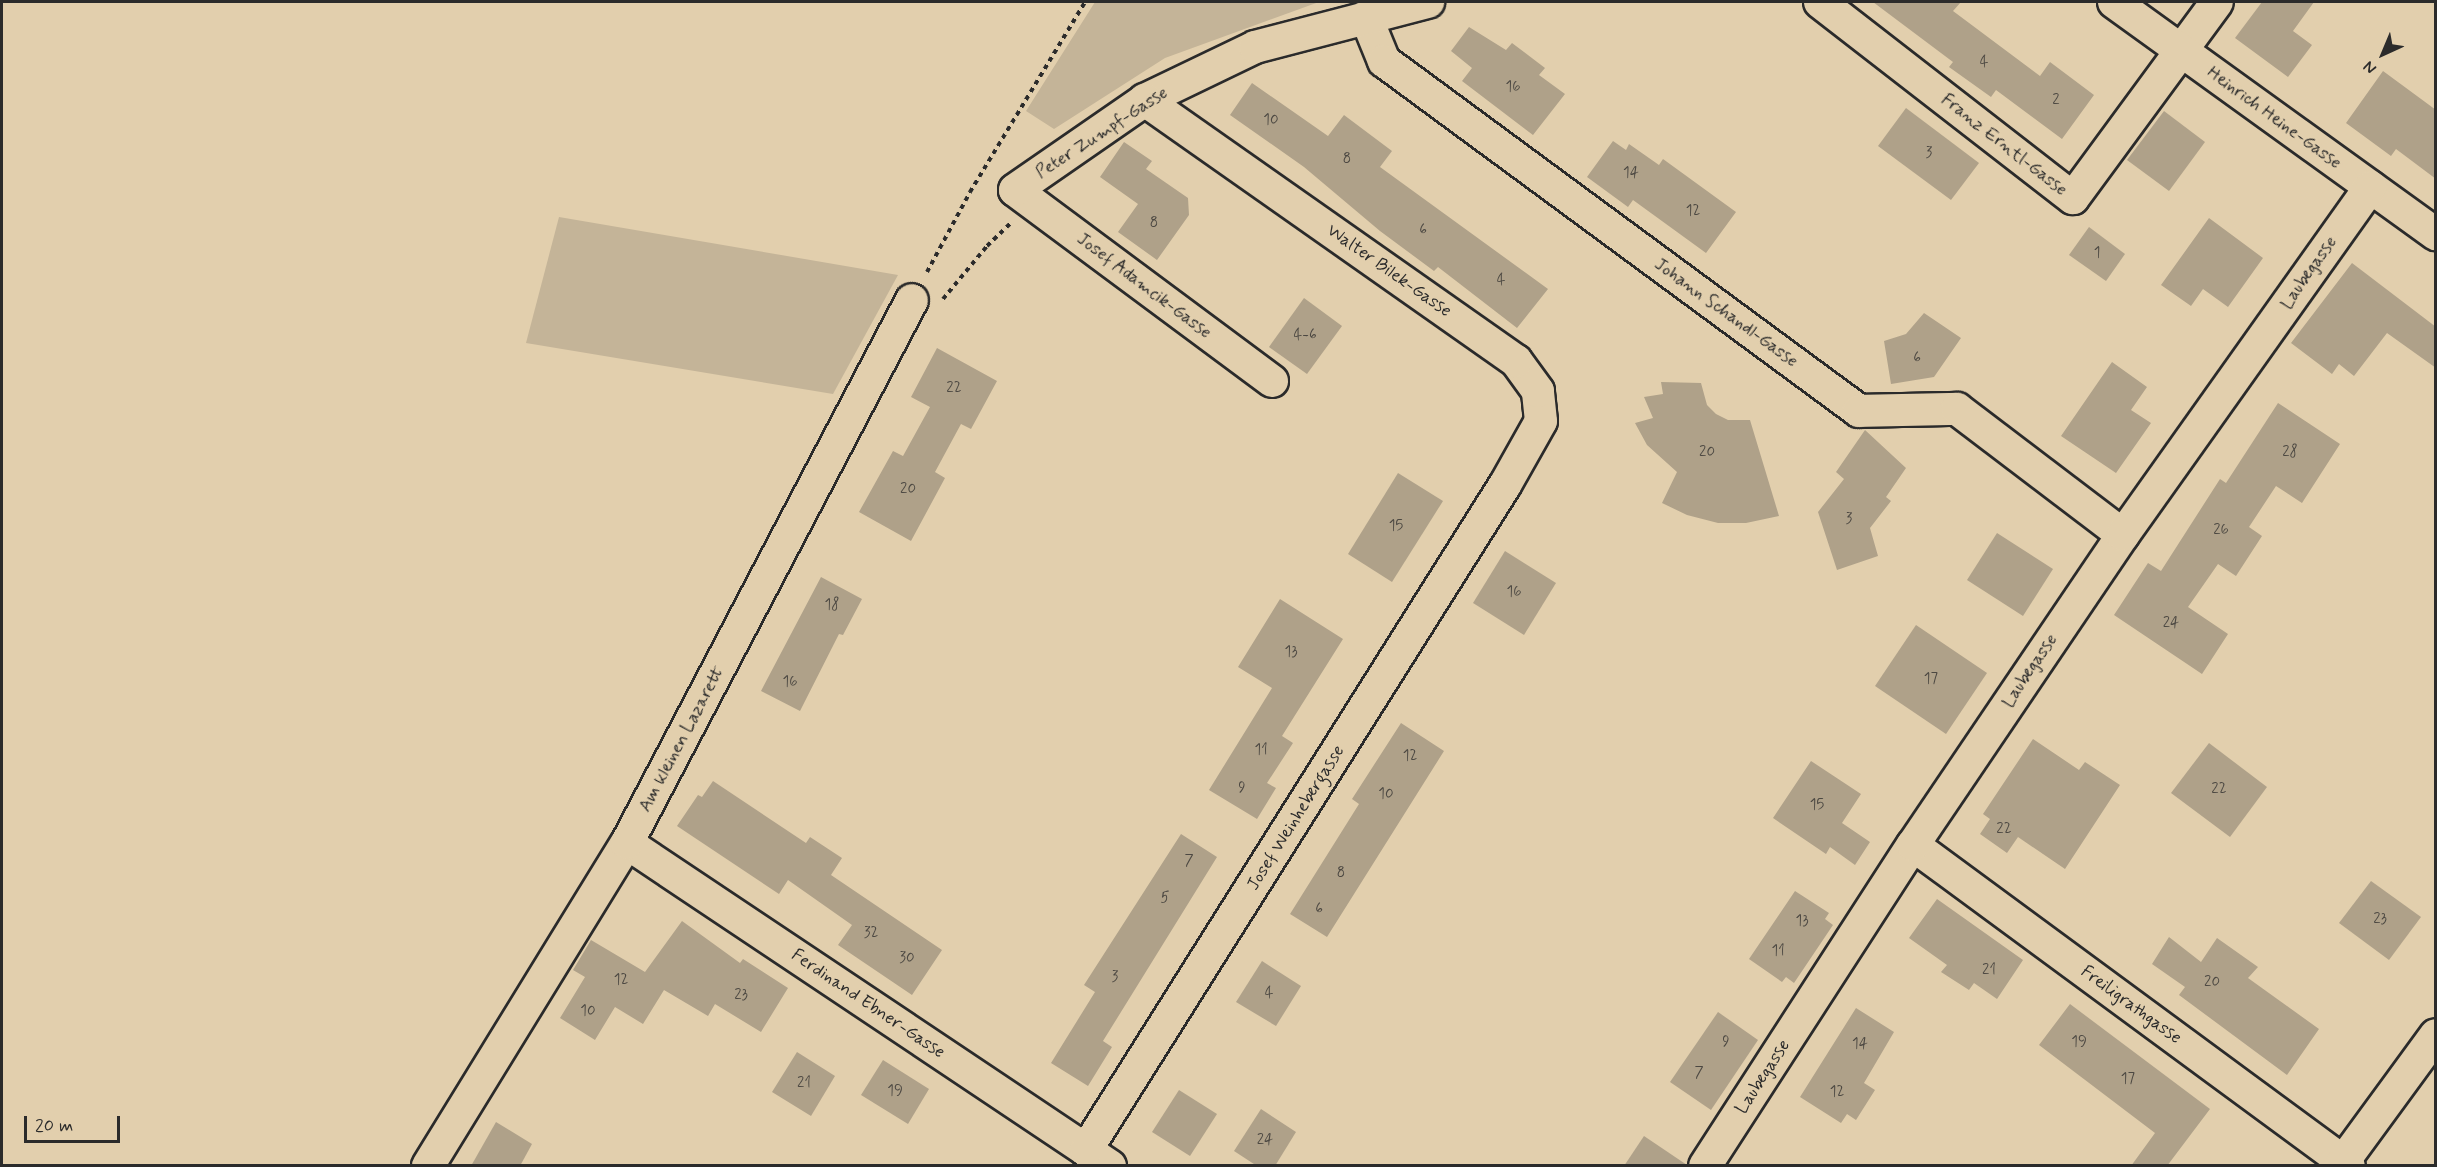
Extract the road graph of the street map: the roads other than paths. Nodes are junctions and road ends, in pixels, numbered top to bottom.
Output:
1 (1428, 2) edge
2 (1820, 2) edge
3 (2114, 2) edge
4 (2217, 2) edge
5 (1366, 17) junction
6 (2181, 51) junction
7 (1145, 100) junction
8 (2370, 187) junction
9 (1024, 197) joint
10 (2436, 234) edge
11 (909, 305) road end
12 (1272, 381) dead end
13 (1505, 485) joint
14 (2123, 535) junction
15 (627, 843) junction
16 (1913, 845) junction
17 (2436, 1035) edge
18 (1098, 1158) edge
19 (2344, 1164) edge
20 (428, 1166) edge
21 (1705, 1166) edge

1 - 5 street, Peter Zumpf-Gasse
2 - 6 street, Franz Erntl-Gasse
3 - 6 street, Heinrich Heine-Gasse
4 - 6 street
5 - 7 street, Peter Zumpf-Gasse
5 - 14 street, Johann Schandl-Gasse
6 - 8 street, Heinrich Heine-Gasse
7 - 9 street, Peter Zumpf-Gasse
7 - 13 street, Walter Bilek-Gasse
8 - 10 street, Heinrich Heine-Gasse
8 - 14 street, Laubegasse
9 - 12 street, Josef Adamcik-Gasse
11 - 15 street, Am kleinen Lazarett
13 - 18 street, Josef Weinhebergasse
14 - 16 street, Laubegasse
15 - 18 street, Ferdinand Ebner-Gasse
15 - 20 street, Am kleinen Lazarett
16 - 19 street, Freiligrathgasse
16 - 21 street, Laubegasse
17 - 19 street

